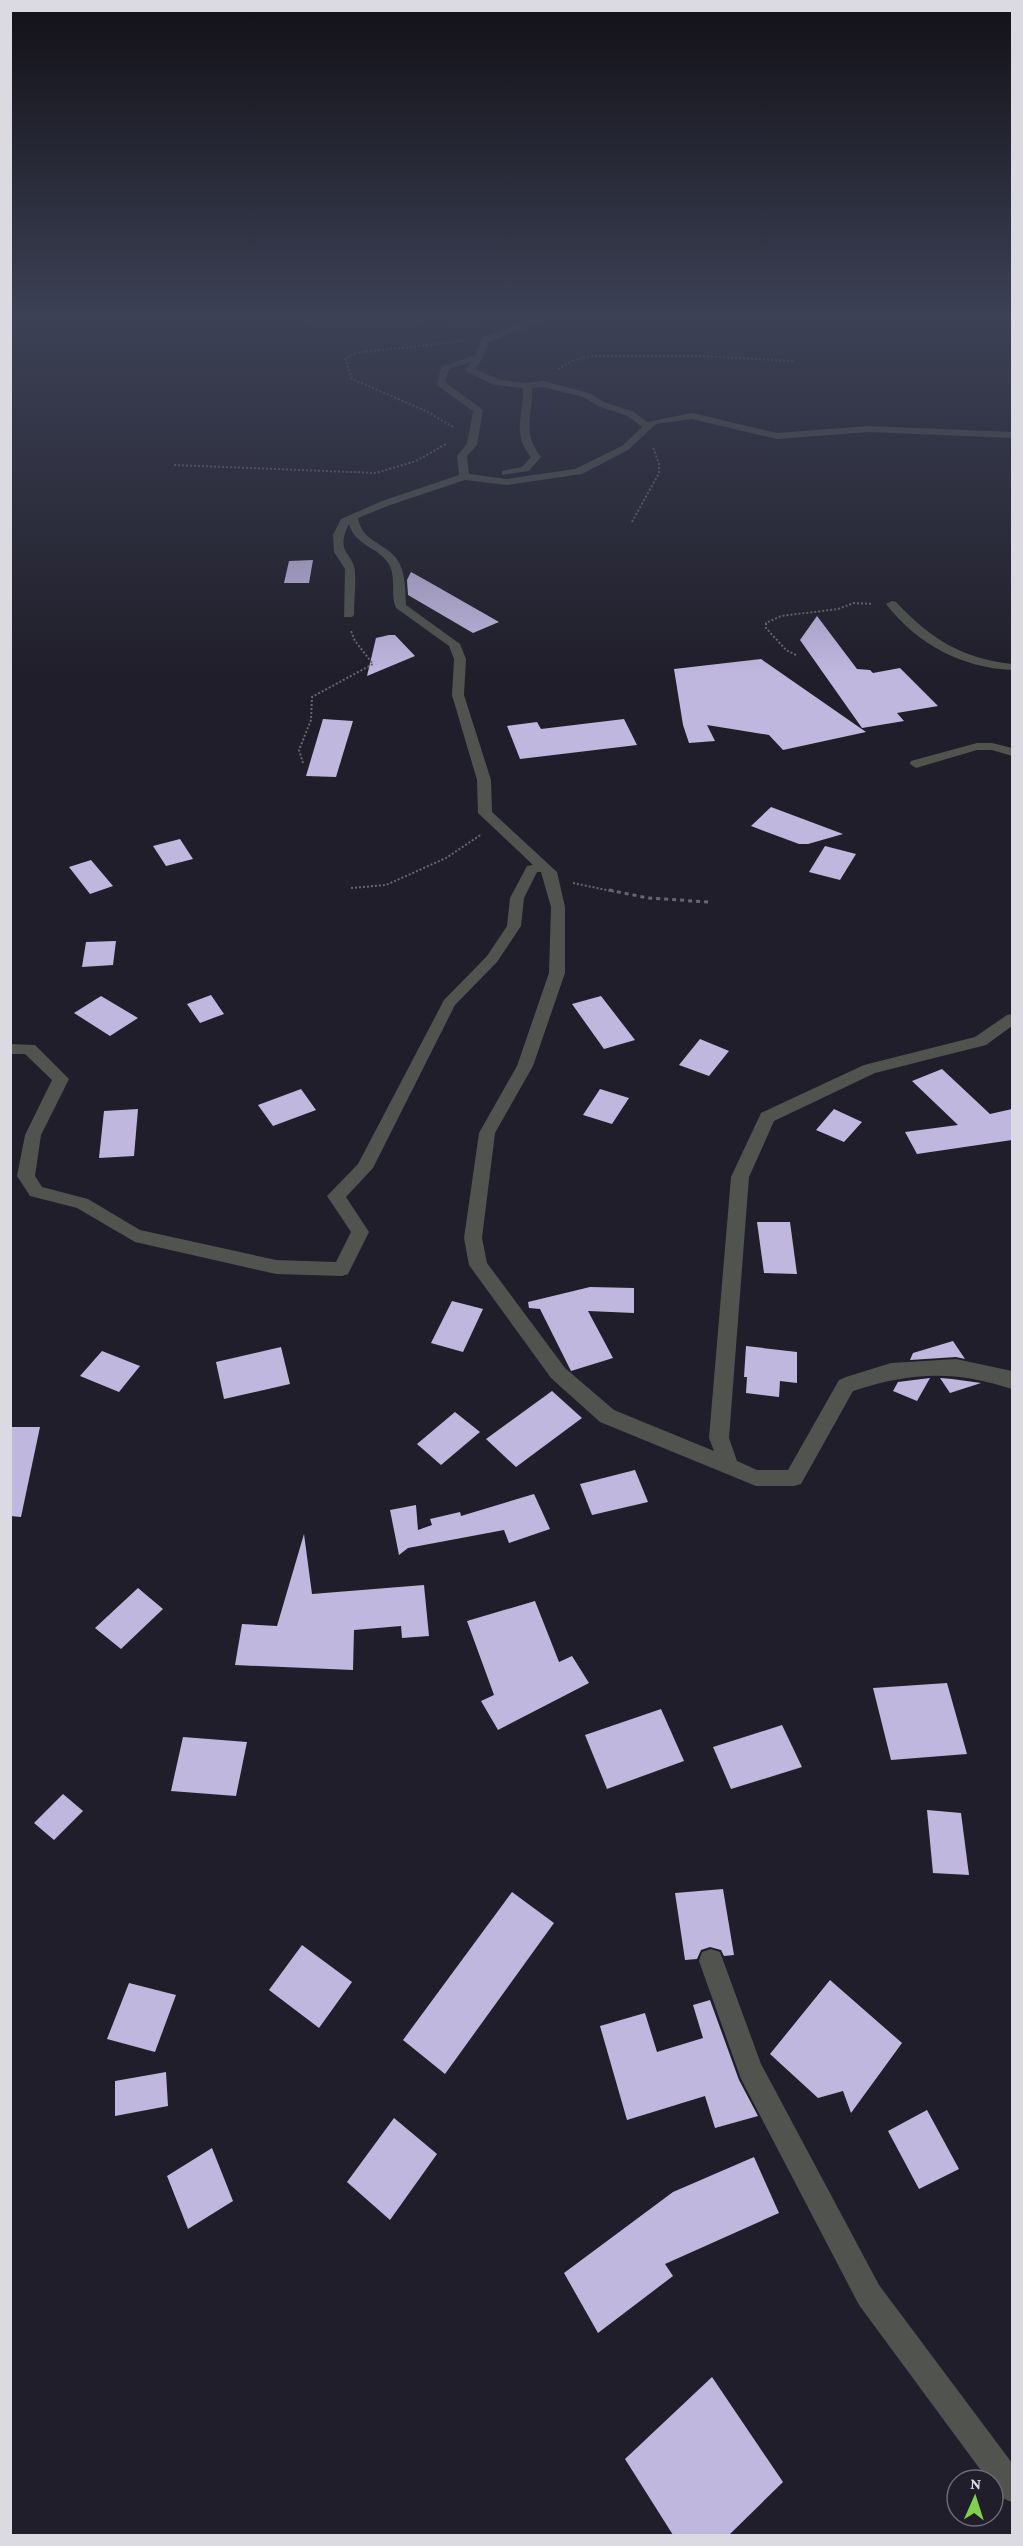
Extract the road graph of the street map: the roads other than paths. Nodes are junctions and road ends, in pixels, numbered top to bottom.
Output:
1 (473, 437) edge
2 (524, 437) edge
3 (637, 437) edge
4 (464, 477) junction
5 (353, 517) junction
6 (892, 604) road end
7 (348, 615) road end
8 (1012, 667) edge
9 (1012, 752) edge
10 (916, 764) dead end
11 (544, 867) junction
12 (1012, 1019) edge
13 (10, 1049) edge
14 (1012, 1381) edge
15 (729, 1466) junction
16 (711, 1961) dead end
17 (1012, 2487) edge

1 - 4 street
2 - 4 street
3 - 4 street
4 - 5 street
5 - 7 street
5 - 11 street
6 - 8 street
9 - 10 street
11 - 13 street
11 - 15 street
12 - 15 street
14 - 15 street
16 - 17 street

